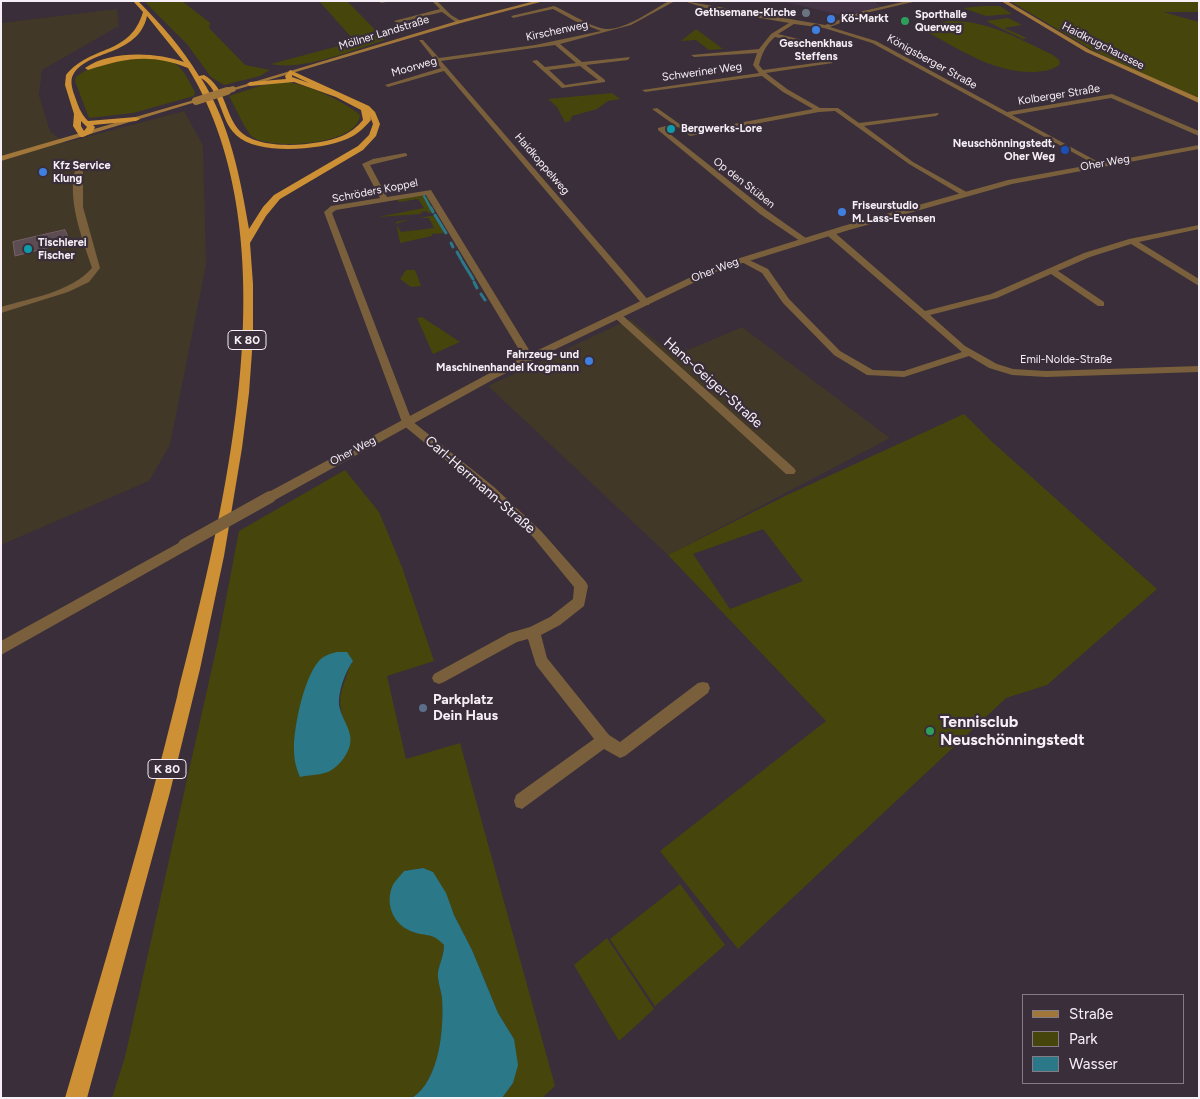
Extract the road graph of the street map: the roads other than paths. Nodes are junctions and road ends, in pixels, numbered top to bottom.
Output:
1 (135, 1) edge
2 (388, 1) edge
3 (434, 1) edge
4 (542, 1) edge
5 (674, 1) edge
6 (686, 1) edge
7 (915, 1) edge
8 (1003, 1) edge
9 (381, 2) edge
10 (443, 10) junction
11 (146, 12) junction
12 (513, 16) dead end
13 (397, 21) dead end
14 (795, 21) junction
15 (459, 22) junction
16 (825, 27) junction
17 (606, 31) junction
18 (773, 35) junction
19 (421, 41) dead end
20 (555, 42) junction
21 (812, 43) dead end
22 (759, 51) junction
23 (694, 55) dead end
24 (628, 58) dead end
25 (438, 60) junction
26 (535, 61) dead end
27 (580, 63) junction
28 (830, 63) dead end
29 (445, 69) junction
30 (544, 69) junction
31 (194, 70) junction
32 (762, 73) junction
33 (292, 76) junction
34 (69, 82) junction
35 (250, 84) joint
36 (388, 85) dead end
37 (645, 90) dead end
38 (1199, 101) edge
39 (655, 109) dead end
40 (819, 110) junction
41 (77, 114) junction
42 (936, 114) dead end
43 (1004, 114) junction
44 (136, 119) junction
45 (87, 123) junction
46 (679, 125) junction
47 (858, 125) junction
48 (690, 134) junction
49 (1199, 134) edge
50 (83, 135) junction
51 (672, 138) junction
52 (1199, 147) edge
53 (406, 155) dead end
54 (1, 159) edge
55 (1098, 164) junction
56 (79, 169) dead end
57 (966, 194) junction
58 (384, 199) junction
59 (1199, 227) edge
60 (831, 234) junction
61 (806, 241) junction
62 (1132, 241) junction
63 (245, 244) junction
64 (742, 260) junction
65 (1052, 271) junction
66 (1199, 283) edge
67 (646, 303) junction
68 (1101, 304) dead end
69 (1, 310) edge
70 (923, 314) junction
71 (618, 316) junction
72 (968, 353) junction
73 (529, 358) junction
74 (1199, 369) edge
75 (408, 423) junction
76 (790, 470) dead end
77 (533, 632) junction
78 (1, 649) edge
79 (439, 678) dead end
80 (703, 688) dead end
81 (604, 740) junction
82 (522, 801) dead end
83 (76, 1098) edge

1 - 11 highway, K 80
2 - 9 street
3 - 10 street
4 - 15 main road, Möllner Landstraße
5 - 17 street, Kirschenweg
6 - 14 street, Königsberger Straße
7 - 16 street
8 - 38 main road, Haidkrugchaussee
10 - 13 street
10 - 15 street
11 - 31 highway, K 80
11 - 34 highway
12 - 17 street
14 - 16 street, Königsberger Straße
14 - 18 street
15 - 33 main road, Möllner Landstraße
16 - 43 street, Königsberger Straße
17 - 20 street, Kirschenweg
18 - 21 street
18 - 22 street
19 - 25 street, Haidkoppelweg
20 - 25 street, Kirschenweg
20 - 27 street
22 - 23 street
22 - 32 street
24 - 27 street
25 - 29 street, Haidkoppelweg
26 - 30 street
27 - 30 street
27 - 30 street
28 - 32 street, Schweriner Weg
29 - 36 street, Moorweg
29 - 67 street, Haidkoppelweg
31 - 33 highway
31 - 34 highway
31 - 63 highway, K 80
32 - 37 street, Schweriner Weg
32 - 40 street
33 - 35 highway
33 - 63 highway
34 - 41 highway
35 - 44 main road, bridge
39 - 46 street
40 - 47 street
40 - 48 street
41 - 45 highway
41 - 50 highway
42 - 47 street
43 - 49 street, Kolberger Straße
43 - 55 street, Königsberger Straße
44 - 45 highway
44 - 50 main road
45 - 50 highway
46 - 48 street
46 - 51 street
47 - 57 street
48 - 51 street
50 - 54 main road
51 - 61 street, Op den Stüben
52 - 55 street, Oher Weg
53 - 58 street
55 - 57 street, Oher Weg
56 - 69 street
57 - 60 street, Oher Weg
58 - 73 street, Schröders Koppel
58 - 75 street, Schröders Koppel
59 - 62 street
60 - 61 street, Oher Weg
60 - 70 street, Emil-Nolde-Straße
61 - 64 street, Oher Weg
62 - 65 street
62 - 66 street
63 - 83 highway, K 80
64 - 67 street, Oher Weg
64 - 72 street
65 - 68 street
65 - 70 street
67 - 71 street, Oher Weg
70 - 72 street, Emil-Nolde-Straße
71 - 73 street, Oher Weg
71 - 76 street, Hans-Geiger-Straße
72 - 74 street, Emil-Nolde-Straße
73 - 75 street, Oher Weg
75 - 77 street, Carl-Herrmann-Straße
75 - 78 street, Oher Weg, bridge
77 - 79 street, Carl-Herrmann-Straße
77 - 81 street
80 - 81 street
81 - 82 street

